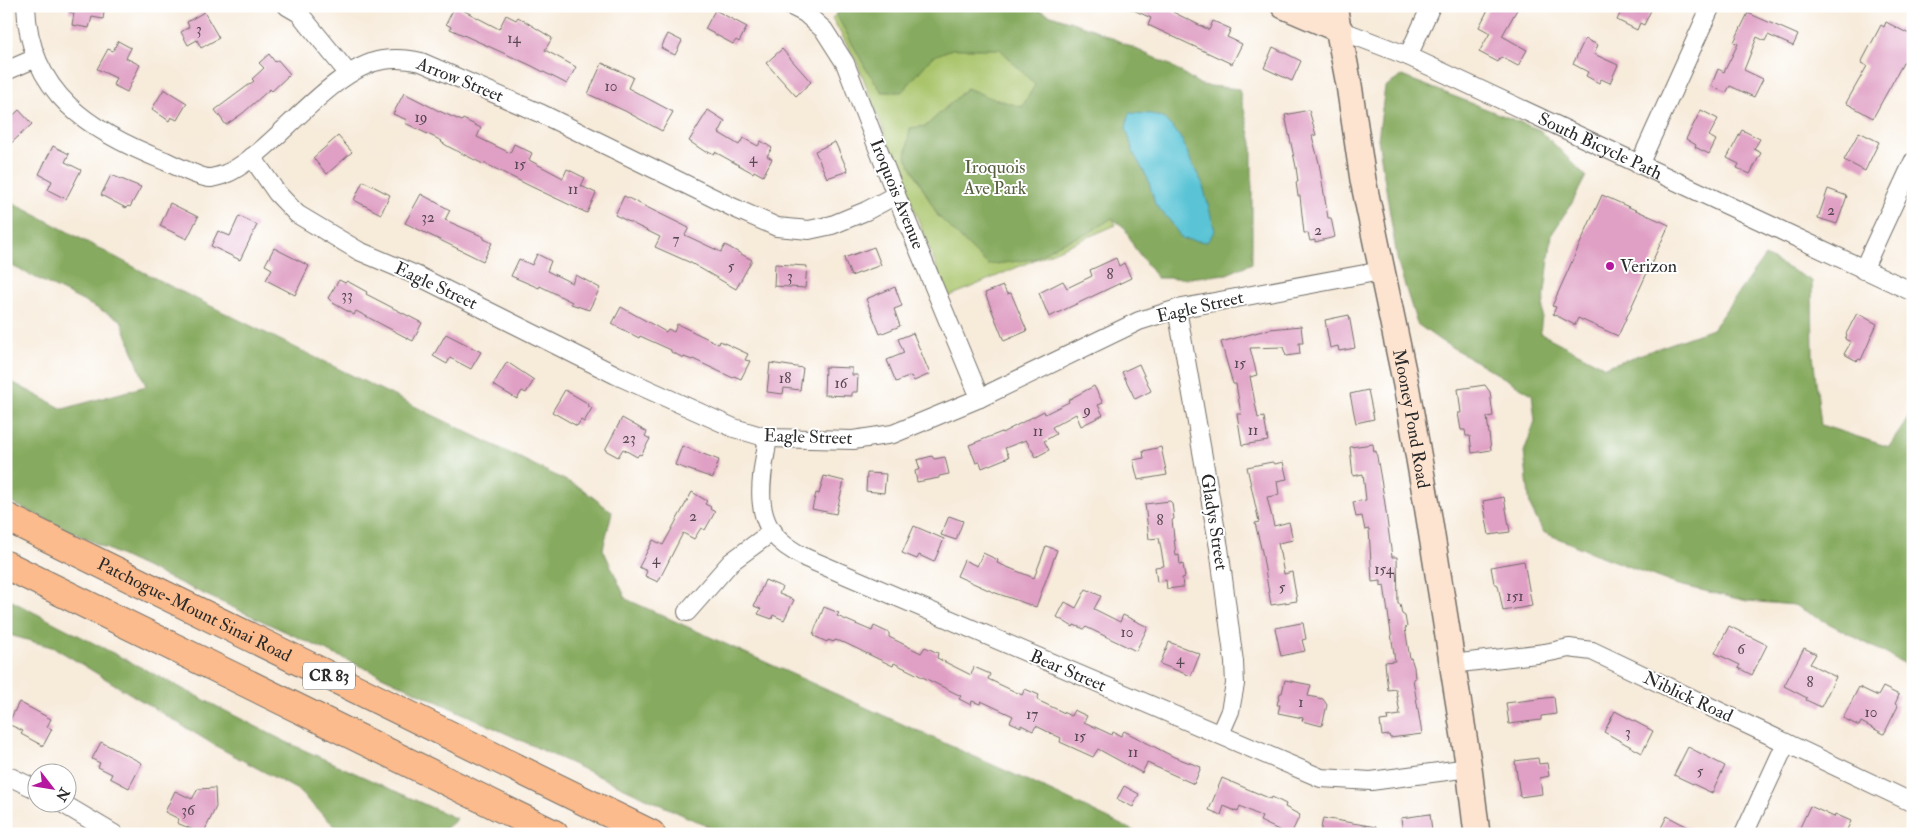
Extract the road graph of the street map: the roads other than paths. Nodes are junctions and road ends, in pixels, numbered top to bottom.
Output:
1 (26, 6) edge
2 (287, 6) edge
3 (791, 6) edge
4 (1284, 6) edge
5 (1334, 6) edge
6 (1431, 6) edge
7 (1711, 6) edge
8 (1340, 30) junction
9 (1408, 56) junction
10 (36, 58) junction
11 (6, 71) edge
12 (348, 73) junction
13 (252, 157) junction
14 (1913, 162) edge
15 (1639, 165) junction
16 (896, 195) junction
17 (1863, 270) junction
18 (1381, 271) junction
19 (1913, 292) edge
20 (1177, 309) junction
21 (980, 398) junction
22 (768, 438) junction
23 (6, 518) edge
24 (773, 532) junction
25 (6, 565) edge
26 (687, 612) dead end
27 (1452, 664) junction
28 (1220, 734) junction
29 (1786, 743) junction
30 (1470, 768) junction
31 (6, 775) edge
32 (28, 785) edge
33 (1913, 803) edge
34 (77, 812) edge
35 (114, 834) edge
36 (554, 834) edge
37 (652, 834) edge
38 (1477, 834) edge
39 (1744, 834) edge

1 - 10 street, Arrow Street
2 - 12 street
3 - 16 street, Iroquois Avenue
4 - 8 street, South Bicycle Path
5 - 8 street, Mooney Pond Road
6 - 9 street
7 - 15 street
8 - 9 street, South Bicycle Path
8 - 18 street, Mooney Pond Road
9 - 15 street, South Bicycle Path
10 - 11 street
10 - 13 street, Arrow Street
12 - 13 street, Arrow Street
12 - 16 street, Arrow Street
13 - 22 street, Eagle Street
14 - 17 street
15 - 17 street, South Bicycle Path
16 - 21 street, Iroquois Avenue
17 - 19 street, South Bicycle Path
18 - 20 street, Eagle Street
18 - 27 street, Mooney Pond Road
20 - 21 street, Eagle Street
20 - 28 street, Gladys Street
21 - 22 street, Eagle Street
22 - 24 street, Bear Street
23 - 37 highway, Patchogue-Mount Sinai Road / CR 83
24 - 26 street
24 - 28 street, Bear Street
25 - 36 highway, CR 83
27 - 29 street, Niblick Road
27 - 30 street, Mooney Pond Road
28 - 30 street, Bear Street
29 - 33 street, Niblick Road
29 - 39 street
30 - 38 street, Mooney Pond Road
31 - 32 street
34 - 35 street

